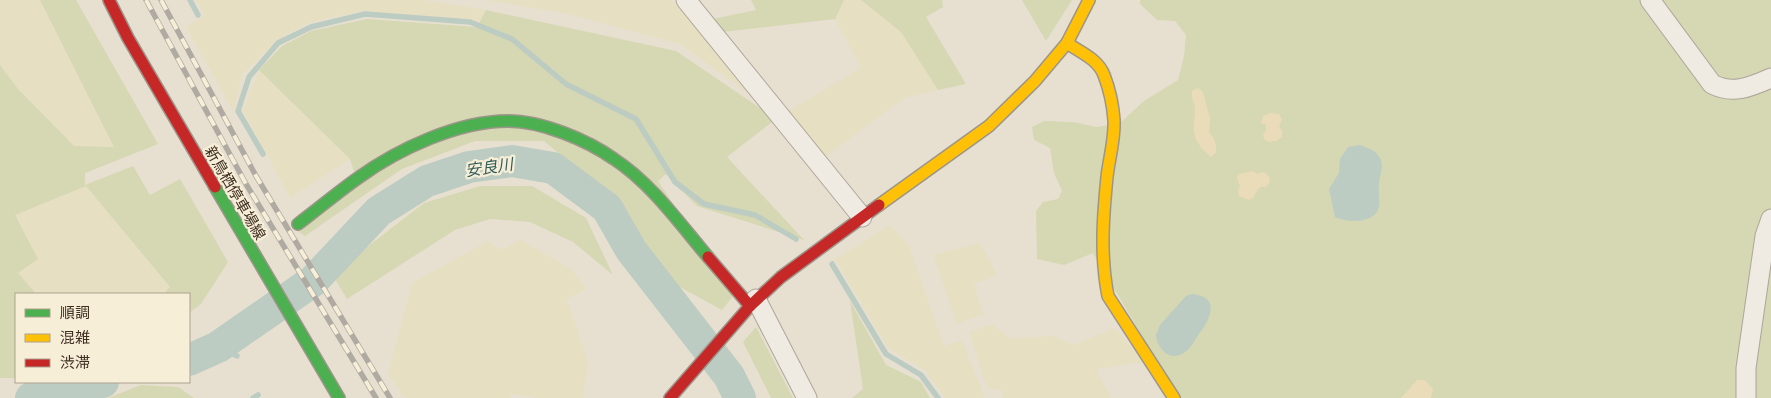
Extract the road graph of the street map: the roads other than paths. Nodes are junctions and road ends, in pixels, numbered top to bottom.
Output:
1 (110, 0) edge
2 (686, 0) edge
3 (1089, 0) edge
4 (1650, 0) edge
5 (1067, 43) junction
6 (1771, 78) edge
7 (862, 217) junction
8 (1771, 219) edge
9 (298, 224) dead end
10 (753, 302) junction
11 (674, 393) edge
12 (339, 398) edge
13 (807, 398) edge
14 (1174, 398) edge
15 (1746, 398) edge

1 - 12 street, 新鳥栖停車場線
2 - 7 street
3 - 5 street
4 - 6 street
5 - 7 street
5 - 14 street
7 - 10 street
8 - 15 street
9 - 10 street
10 - 11 street
10 - 13 street

